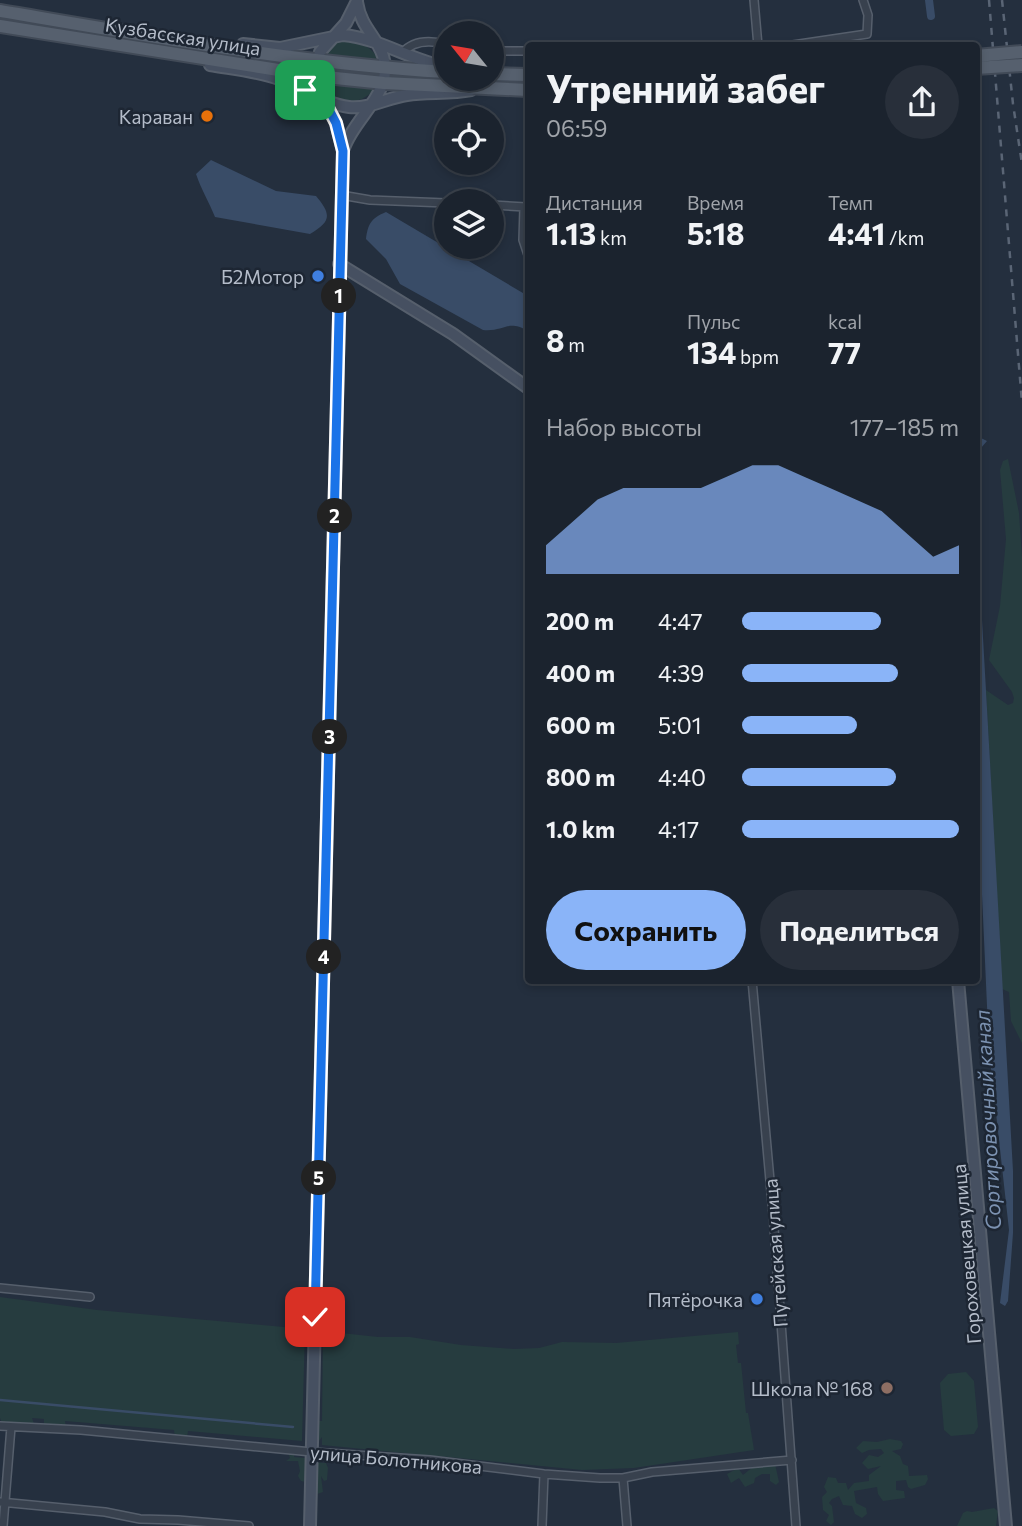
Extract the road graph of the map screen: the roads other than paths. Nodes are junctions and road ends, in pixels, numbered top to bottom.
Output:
1 (754, 0) edge
2 (863, 0) edge
3 (357, 1) edge
4 (0, 11) edge
5 (0, 26) edge
6 (333, 37) junction
7 (135, 40) junction
8 (375, 42) junction
9 (434, 42) edge
10 (758, 42) edge
11 (813, 42) edge
12 (504, 51) edge
13 (525, 51) edge
14 (1022, 52) edge
15 (401, 54) junction
16 (980, 56) edge
17 (317, 61) junction
18 (1022, 65) edge
19 (434, 66) edge
20 (980, 68) edge
21 (387, 69) junction
22 (434, 70) edge
23 (504, 74) edge
24 (525, 75) edge
25 (316, 76) junction
26 (384, 83) junction
27 (434, 86) edge
28 (504, 89) edge
29 (525, 90) edge
30 (465, 91) edge
31 (324, 100) junction
32 (369, 106) junction
33 (343, 151) junction
34 (341, 195) junction
35 (434, 203) edge
36 (504, 206) edge
37 (525, 207) edge
38 (525, 218) edge
39 (525, 246) edge
40 (339, 264) junction
41 (525, 386) edge
42 (752, 984) edge
43 (958, 984) edge
44 (0, 1287) edge
45 (90, 1297) dead end
46 (0, 1426) edge
47 (11, 1427) junction
48 (312, 1452) junction
49 (792, 1460) junction
50 (544, 1474) junction
51 (623, 1478) junction
52 (3, 1502) edge
53 (3, 1526) edge
54 (249, 1526) edge
55 (310, 1526) edge
56 (542, 1526) edge
57 (626, 1526) edge
58 (796, 1526) edge
59 (1006, 1526) edge

1 - 10 street
2 - 11 street
3 - 6 street
3 - 8 street
4 - 7 main road, Кузбасская улица
5 - 7 main road, Кузбасская улица
6 - 7 street
6 - 8 street
6 - 17 street
7 - 17 main road, Кузбасская улица
7 - 25 main road, Кузбасская улица
7 - 31 street
8 - 15 street
8 - 21 street
9 - 15 street
12 - 13 street
14 - 16 main road, bridge
15 - 19 street
17 - 21 main road, Кузбасская улица
17 - 25 street
18 - 20 main road, bridge
21 - 22 main road, Кузбасская улица
21 - 26 street
23 - 24 main road
25 - 26 main road, Кузбасская улица
25 - 31 street
26 - 27 main road, Кузбасская улица
26 - 32 street
28 - 29 main road, Кузбасская улица
30 - 32 street
31 - 32 street
31 - 33 street
32 - 33 street
33 - 34 street
34 - 35 street
34 - 40 street
36 - 37 street
38 - 39 street
40 - 41 street
40 - 48 street
42 - 49 street, Путейская улица
43 - 59 street, Гороховецкая улица
44 - 45 street
46 - 47 street, улица Болотникова
47 - 48 street, улица Болотникова
47 - 52 street
48 - 50 street, улица Болотникова
48 - 55 street
49 - 51 street, улица Болотникова
49 - 58 street, Путейская улица
50 - 51 street, улица Болотникова
50 - 56 street
51 - 57 street
52 - 53 street
52 - 54 street

